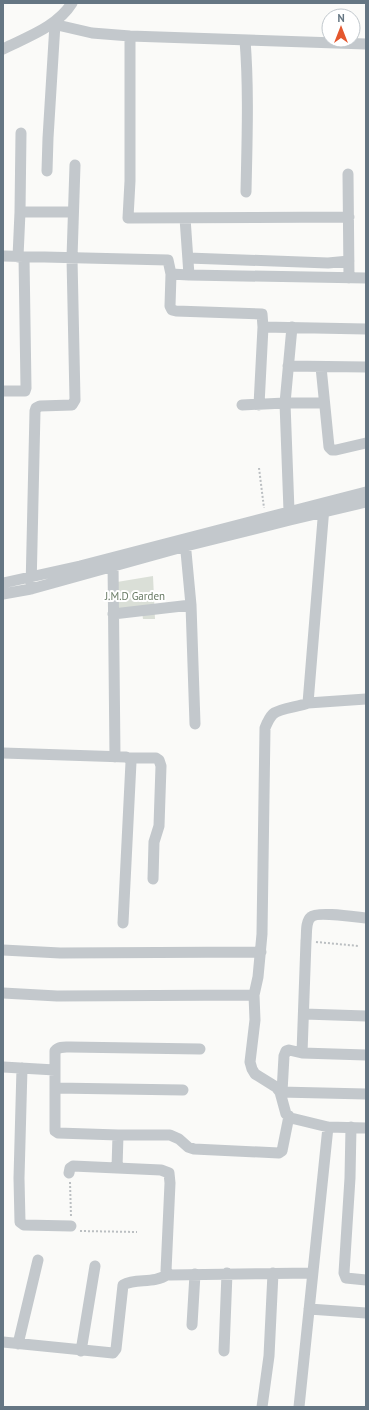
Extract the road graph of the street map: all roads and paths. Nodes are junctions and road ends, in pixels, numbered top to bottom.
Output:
1 (72, 3) edge
2 (54, 24) junction
3 (130, 36) junction
4 (245, 40) junction
5 (366, 44) edge
6 (3, 49) edge
7 (21, 133) dead end
8 (75, 165) dead end
9 (47, 171) dead end
10 (348, 174) dead end
11 (246, 192) dead end
12 (20, 212) junction
13 (73, 212) junction
14 (185, 218) junction
15 (349, 218) junction
16 (3, 256) edge
17 (21, 257) junction
18 (72, 258) junction
19 (188, 258) junction
20 (349, 261) junction
21 (171, 274) junction
22 (189, 275) junction
23 (349, 278) junction
24 (366, 278) edge
25 (263, 327) junction
26 (292, 327) junction
27 (366, 329) edge
28 (288, 366) junction
29 (321, 366) junction
30 (366, 366) edge
31 (3, 391) edge
32 (285, 403) junction
33 (324, 403) junction
34 (259, 404) junction
35 (242, 405) dead end
36 (366, 443) edge
37 (259, 468) dead end
38 (366, 492) edge
39 (366, 502) edge
40 (324, 507) junction
41 (289, 511) junction
42 (264, 517) junction
43 (186, 542) junction
44 (113, 562) junction
45 (31, 577) junction
46 (3, 584) edge
47 (31, 589) junction
48 (3, 594) edge
49 (190, 605) junction
50 (113, 614) junction
51 (366, 699) edge
52 (308, 703) junction
53 (195, 724) dead end
54 (3, 752) edge
55 (115, 757) junction
56 (128, 758) junction
57 (153, 879) dead end
58 (366, 918) edge
59 (123, 923) dead end
60 (306, 941) junction
61 (359, 946) dead end
62 (3, 950) edge
63 (261, 952) junction
64 (3, 993) edge
65 (254, 995) junction
66 (304, 1014) junction
67 (366, 1016) edge
68 (200, 1049) dead end
69 (302, 1053) junction
70 (366, 1055) edge
71 (3, 1067) edge
72 (22, 1068) junction
73 (54, 1070) junction
74 (55, 1088) junction
75 (183, 1090) dead end
76 (281, 1092) junction
77 (366, 1094) edge
78 (288, 1116) junction
79 (328, 1127) junction
80 (352, 1127) junction
81 (366, 1128) edge
82 (118, 1135) junction
83 (117, 1168) junction
84 (69, 1173) joint
85 (71, 1226) junction
86 (137, 1232) dead end
87 (38, 1260) dead end
88 (95, 1266) dead end
89 (312, 1272) junction
90 (227, 1273) junction
91 (274, 1273) junction
92 (168, 1274) junction
93 (195, 1274) junction
94 (366, 1280) edge
95 (309, 1309) junction
96 (366, 1313) edge
97 (192, 1325) dead end
98 (3, 1342) edge
99 (18, 1344) junction
100 (81, 1350) junction
101 (224, 1351) dead end
102 (262, 1407) edge
103 (299, 1407) edge

1 - 2 street
2 - 3 street
2 - 6 street
2 - 9 street
3 - 4 street
3 - 14 street
4 - 5 street
4 - 11 street
7 - 12 street
8 - 13 street
10 - 15 street
12 - 13 street
12 - 17 street
13 - 18 street
14 - 15 street
14 - 19 street
15 - 20 street
16 - 17 street
17 - 18 street
17 - 31 street
18 - 21 street
18 - 45 street
19 - 20 street
19 - 22 street
20 - 23 street
21 - 22 street
21 - 25 street
22 - 23 street
23 - 24 street
25 - 26 street
25 - 34 street
26 - 27 street
26 - 28 street
28 - 29 street
28 - 32 street
29 - 30 street
29 - 33 street
32 - 33 street
32 - 34 street
32 - 41 street
33 - 36 street
34 - 35 street
37 - 42 path
38 - 40 street
39 - 40 street
40 - 41 street
40 - 43 street
40 - 52 street
41 - 42 street
42 - 43 street
43 - 44 street
43 - 49 street
44 - 45 street
44 - 47 street
44 - 50 street
45 - 46 street
45 - 47 street
47 - 48 street
49 - 50 street
49 - 53 street
50 - 55 street
51 - 52 street
52 - 63 street
54 - 55 street
55 - 56 street
56 - 57 street
56 - 59 street
58 - 60 street
60 - 61 path
60 - 66 street
62 - 63 street
63 - 65 street
64 - 65 street
65 - 76 street
66 - 67 street
66 - 69 street
68 - 73 street
69 - 70 street
69 - 76 street
71 - 72 street
72 - 73 street
72 - 85 street
73 - 74 street
74 - 75 street
74 - 82 street
76 - 77 street
76 - 78 street
78 - 79 street
78 - 82 street
79 - 80 street
79 - 89 street
80 - 81 street
80 - 94 street
82 - 83 street
83 - 84 street
83 - 92 street
84 - 85 path
85 - 86 path
87 - 99 street
88 - 100 street
89 - 91 street
89 - 95 street
90 - 91 street
90 - 93 street
90 - 101 street
91 - 102 street
92 - 93 street
92 - 100 street
93 - 97 street
95 - 96 street
95 - 103 street
98 - 99 street
99 - 100 street

